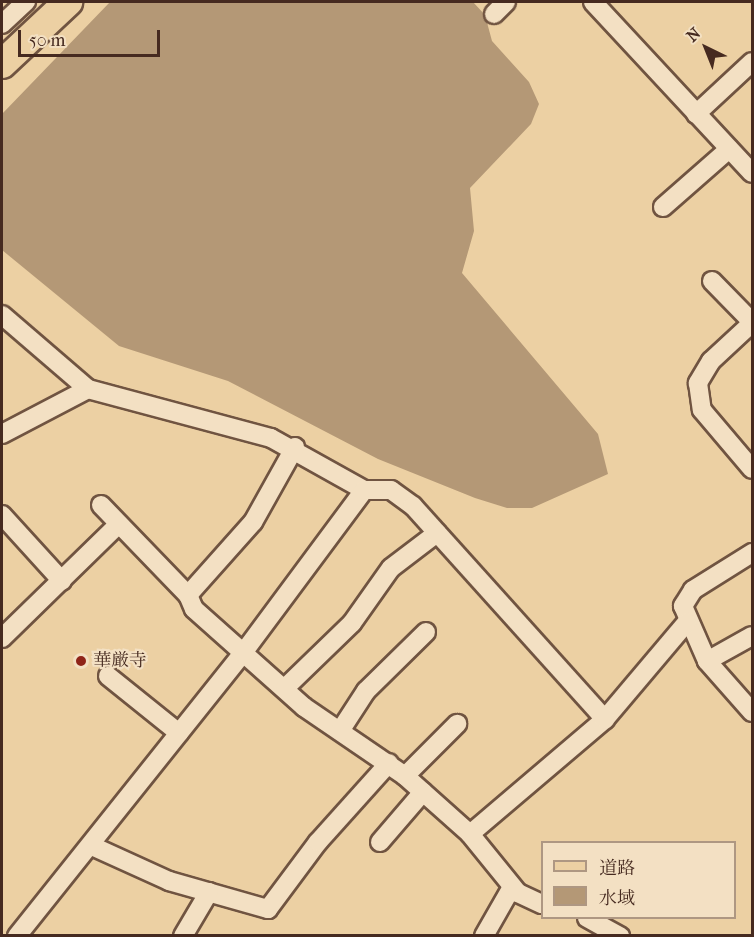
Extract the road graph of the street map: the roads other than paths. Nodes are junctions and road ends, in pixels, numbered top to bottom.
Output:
1 (26, 2) edge
2 (68, 2) edge
3 (593, 2) edge
4 (2, 24) edge
5 (753, 62) edge
6 (2, 64) edge
7 (696, 114) junction
8 (729, 149) junction
9 (753, 173) edge
10 (663, 207) dead end
11 (712, 281) dead end
12 (2, 315) edge
13 (753, 323) edge
14 (88, 389) junction
15 (2, 434) edge
16 (295, 447) junction
17 (753, 469) edge
18 (364, 490) junction
19 (101, 505) dead end
20 (2, 515) edge
21 (119, 524) junction
22 (437, 533) junction
23 (753, 553) edge
24 (62, 580) junction
25 (188, 595) junction
26 (687, 622) junction
27 (426, 632) dead end
28 (753, 636) edge
29 (2, 638) edge
30 (243, 653) junction
31 (707, 661) junction
32 (108, 676) dead end
33 (285, 688) junction
34 (753, 712) edge
35 (605, 718) junction
36 (457, 724) dead end
37 (340, 731) junction
38 (179, 734) junction
39 (389, 763) junction
40 (405, 776) junction
41 (423, 792) junction
42 (470, 834) junction
43 (380, 842) dead end
44 (92, 846) junction
45 (512, 887) junction
46 (209, 892) junction
47 (541, 903) edge
48 (589, 919) edge
49 (17, 936) edge
50 (183, 936) edge
51 (484, 936) edge
52 (620, 936) edge

1 - 4 street
2 - 6 main road
3 - 7 street
5 - 7 street
7 - 8 street
8 - 9 street
8 - 10 street
11 - 13 street
12 - 14 street
13 - 17 street
14 - 15 street
14 - 16 street
16 - 18 street
16 - 25 street
18 - 22 street
18 - 30 street
19 - 21 street
20 - 24 street
21 - 24 street
21 - 25 street
22 - 33 street
22 - 35 street
23 - 26 street
24 - 29 street
25 - 30 street
26 - 31 street
26 - 35 street
27 - 37 street
28 - 31 street
30 - 33 street
30 - 38 street
31 - 34 street
32 - 38 street
33 - 37 street
35 - 42 street
36 - 40 street
37 - 39 street
38 - 44 street
39 - 40 street
39 - 46 street
40 - 41 street
41 - 42 street
41 - 43 street
42 - 45 street
44 - 46 street
44 - 49 street
45 - 47 street
45 - 51 street
46 - 50 street
48 - 52 street

